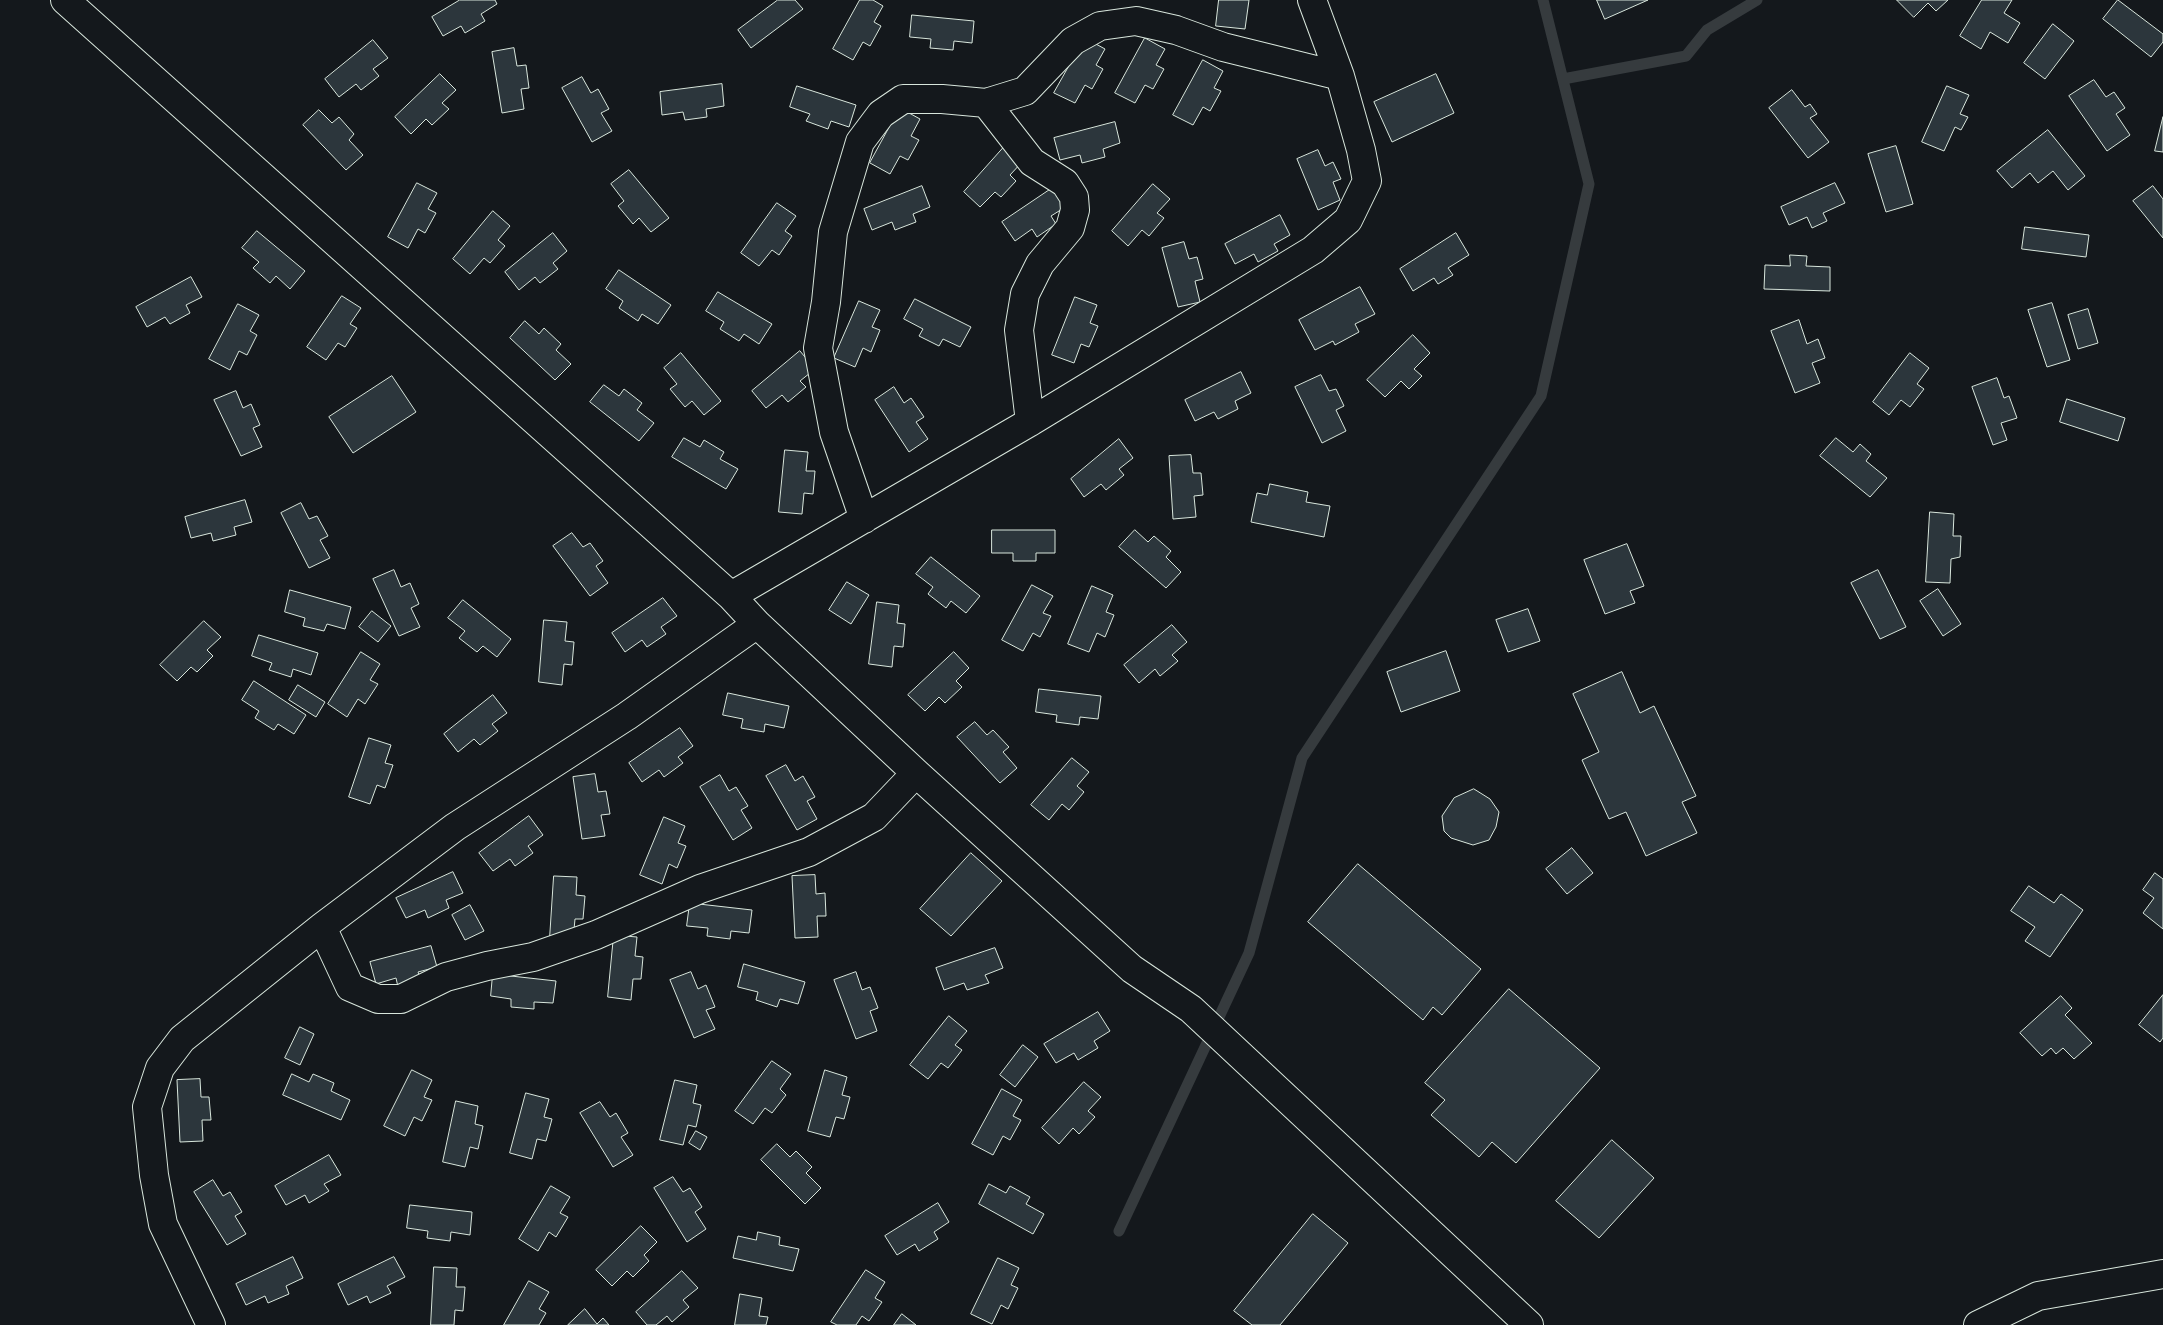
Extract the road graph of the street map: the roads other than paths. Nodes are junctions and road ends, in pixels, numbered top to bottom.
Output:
1 (65, 0) edge
2 (1312, 0) edge
3 (1340, 76) junction
4 (986, 103) junction
5 (1030, 422) junction
6 (864, 520) junction
7 (731, 596) junction
8 (757, 624) junction
9 (916, 772) junction
10 (322, 927) junction
11 (2163, 1274) edge
12 (211, 1325) edge
13 (1529, 1325) edge
14 (1978, 1325) edge

1 - 7 street
2 - 3 street
3 - 4 street
3 - 5 street
4 - 5 street
4 - 6 street
5 - 6 street
6 - 7 street
7 - 8 street
8 - 9 street
8 - 10 street
9 - 10 street
9 - 13 street
10 - 12 street
11 - 14 street

